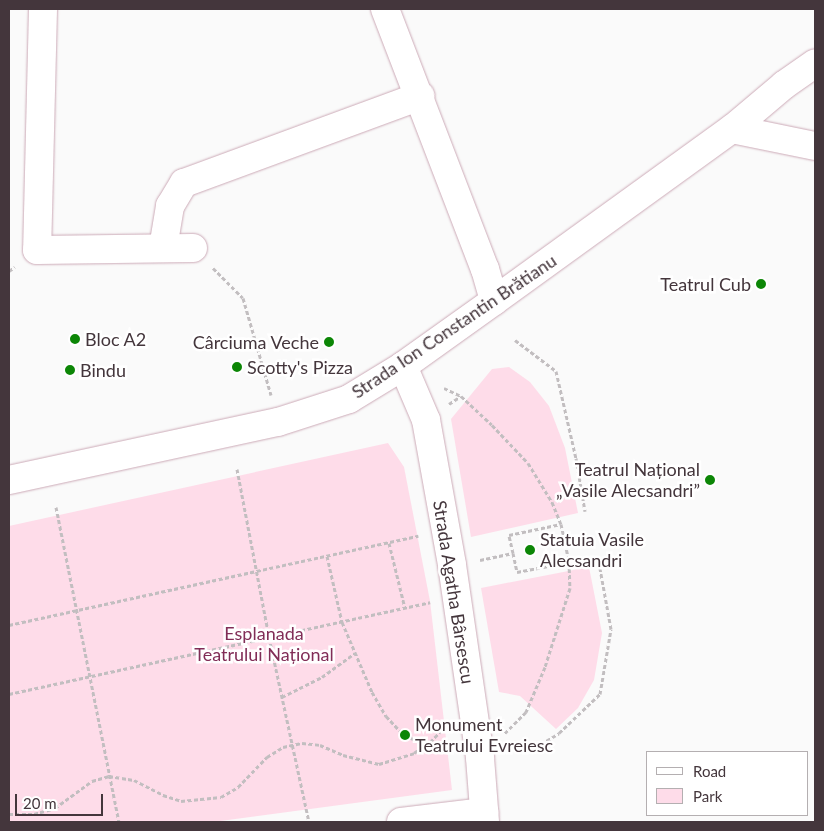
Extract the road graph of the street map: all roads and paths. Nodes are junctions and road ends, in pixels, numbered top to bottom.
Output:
1 (43, 9) edge
2 (385, 9) edge
3 (815, 62) edge
4 (420, 96) junction
5 (732, 129) junction
6 (815, 146) edge
7 (163, 248) junction
8 (193, 248) joint
9 (494, 302) junction
10 (515, 340) dead end
11 (403, 366) junction
12 (278, 422) junction
13 (237, 469) dead end
14 (9, 480) edge
15 (56, 507) dead end
16 (585, 511) dead end
17 (561, 524) junction
18 (423, 534) dead end
19 (586, 536) dead end
20 (564, 540) junction
21 (389, 543) junction
22 (513, 552) junction
23 (327, 556) junction
24 (568, 562) junction
25 (599, 563) dead end
26 (452, 565) junction
27 (256, 571) junction
28 (436, 601) dead end
29 (405, 608) junction
30 (76, 611) junction
31 (342, 622) junction
32 (9, 625) edge
33 (269, 637) junction
34 (355, 653) junction
35 (90, 676) junction
36 (9, 694) edge
37 (282, 698) junction
38 (473, 714) junction
39 (430, 742) junction
40 (292, 745) junction
41 (480, 758) junction
42 (109, 776) junction
43 (9, 814) edge
44 (485, 817) edge
45 (119, 822) edge
46 (309, 822) edge
47 (401, 822) edge

1 - 7 street
2 - 4 street
3 - 5 street, Strada Ion Constantin Brătianu
4 - 7 street
4 - 9 street
5 - 6 street
5 - 9 street, Strada Ion Constantin Brătianu
7 - 8 street
8 - 12 path
9 - 11 street, Strada Ion Constantin Brătianu
10 - 16 path
11 - 12 street, Strada Ion Constantin Brătianu
11 - 17 path
11 - 26 street, Strada Agatha Bârsescu
12 - 14 street, Strada Ion Constantin Brătianu
13 - 27 path
15 - 30 path
17 - 20 path
17 - 22 path
18 - 21 path
19 - 20 path
20 - 24 path
21 - 23 path
21 - 29 path
22 - 24 path
22 - 26 path
23 - 27 path
23 - 31 path
24 - 41 path
25 - 41 path
26 - 38 street, Strada Agatha Bârsescu
27 - 30 path
27 - 33 path
28 - 29 path
29 - 31 path
30 - 32 path
30 - 35 path
31 - 33 path
31 - 34 path
33 - 35 path
33 - 37 path
34 - 37 path
34 - 39 path
35 - 36 path
35 - 42 path
37 - 40 path
38 - 39 path
38 - 41 street, Strada Agatha Bârsescu
39 - 40 path
40 - 42 path
40 - 46 path
41 - 44 street, Strada Agatha Bârsescu
42 - 43 path
42 - 45 path
44 - 47 street

